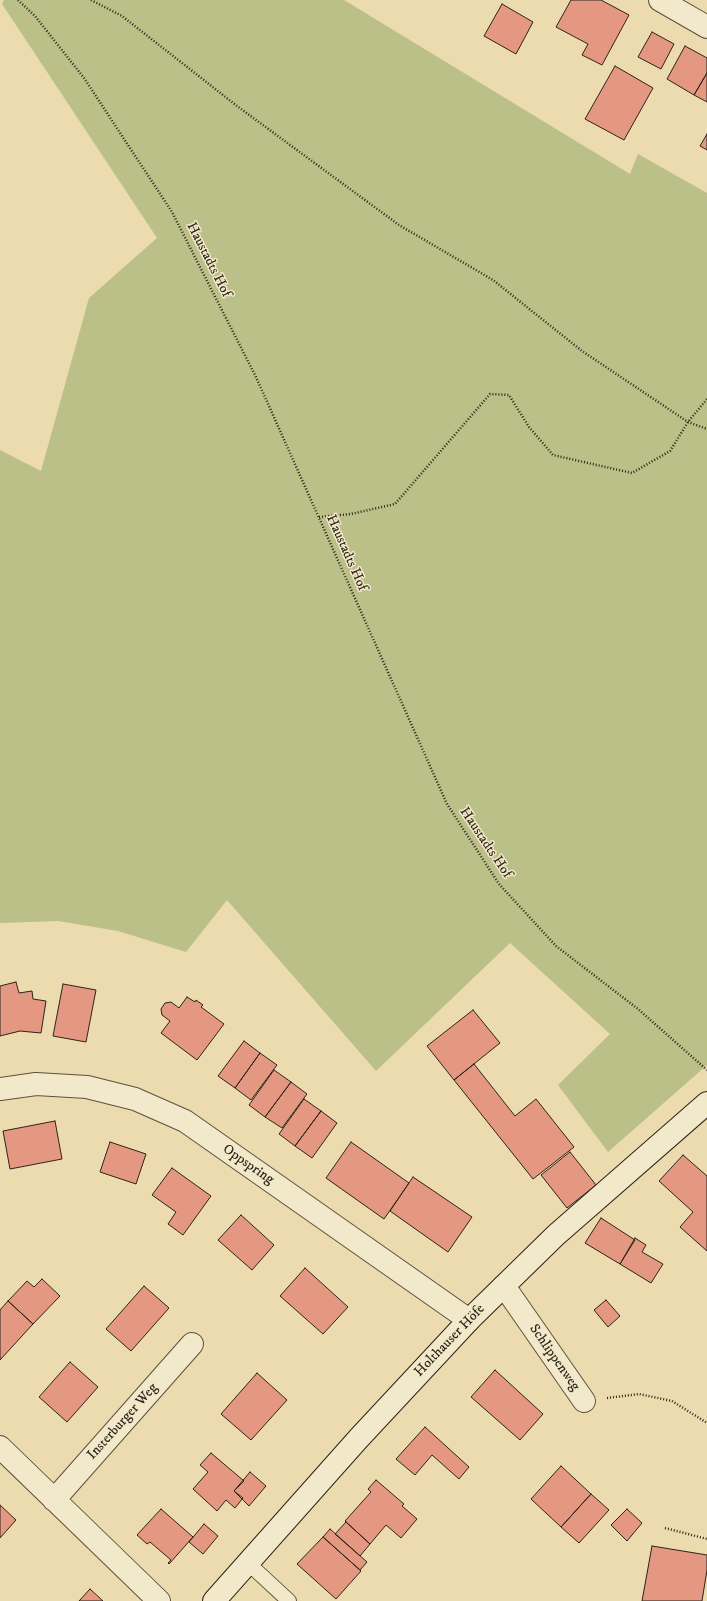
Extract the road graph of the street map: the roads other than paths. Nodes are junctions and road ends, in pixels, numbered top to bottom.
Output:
1 (660, 0) edge
2 (707, 27) edge
3 (0, 1089) edge
4 (707, 1103) edge
5 (504, 1286) junction
6 (469, 1320) junction
7 (192, 1344) dead end
8 (584, 1401) road end
9 (0, 1447) edge
10 (54, 1500) junction
11 (248, 1563) junction
12 (159, 1601) edge
13 (214, 1601) edge
14 (289, 1601) edge

1 - 2 street
3 - 6 street, Oppspring
4 - 5 street, Holthauser Höfe
5 - 6 street, Holthauser Höfe
5 - 8 street, Schlippenweg
6 - 11 street, Holthauser Höfe
7 - 10 street, Insterburger Weg
9 - 10 street
10 - 12 street
11 - 13 street, Holthauser Höfe
11 - 14 lane

